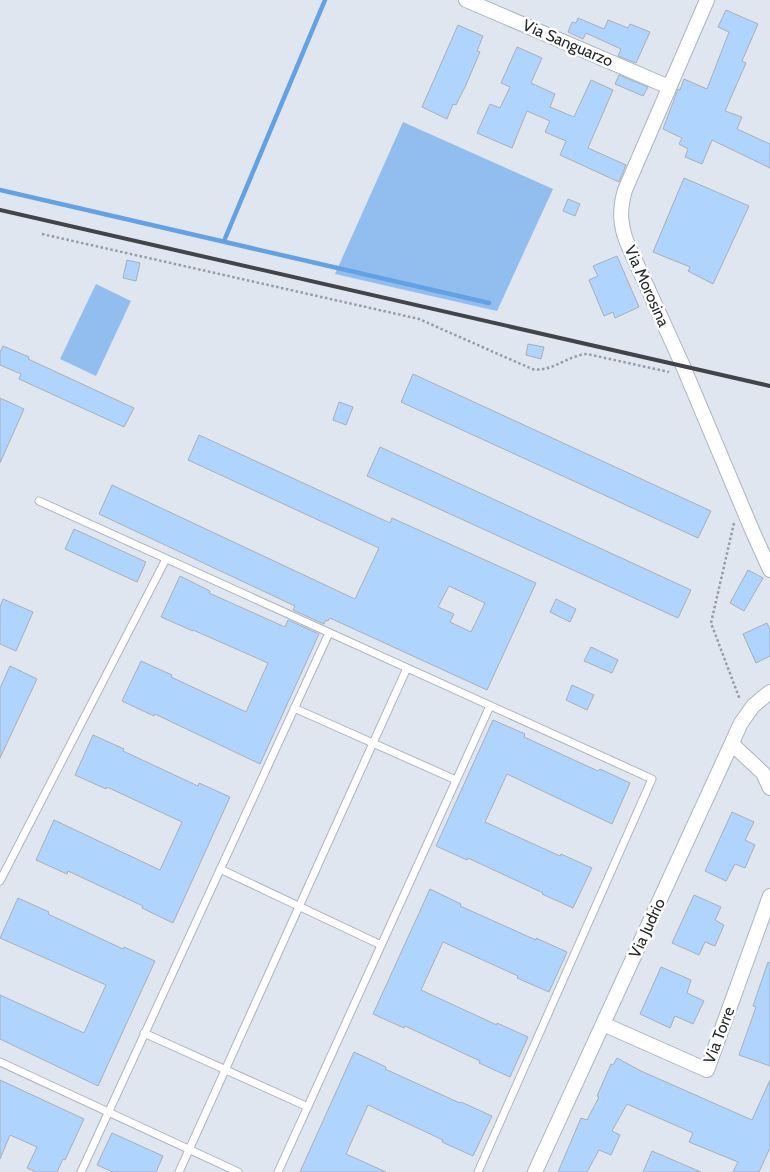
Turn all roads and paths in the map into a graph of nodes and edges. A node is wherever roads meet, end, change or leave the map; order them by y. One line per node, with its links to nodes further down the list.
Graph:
1 (466, 0): 3 (street, Via Sanguarzo)
2 (707, 0): 3 (street, Via Morosina)
3 (669, 87): 5 (street, Via Morosina)
4 (42, 234): 5 (path)
5 (688, 376): 6 (street, Via Morosina)
6 (739, 500): 9 (street, Via Morosina); 15 (path)
7 (39, 501): 8 (lane)
8 (166, 559): 10 (lane); 21 (lane)
9 (770, 570)
10 (329, 633): 11 (lane); 14 (lane)
11 (407, 668): 13 (lane); 16 (lane)
12 (770, 692): 15 (street, Via Judrio)
13 (490, 706): 18 (lane); 36 (lane)
14 (294, 708): 16 (lane); 20 (lane)
15 (746, 715): 17 (street, Via Judrio)
16 (373, 743): 18 (lane); 23 (lane)
17 (732, 744): 19 (street); 25 (street, Via Judrio)
18 (456, 780): 24 (lane)
19 (770, 788)
20 (220, 869): 23 (lane); 26 (lane)
21 (0, 881)
22 (770, 896): 25 (street, Via Torre)
23 (299, 907): 24 (lane); 28 (lane)
24 (381, 945): 29 (lane)
25 (602, 1024): 37 (street, Via Judrio)
26 (144, 1033): 28 (lane); 30 (lane)
27 (0, 1062): 30 (lane)
28 (225, 1070): 29 (lane); 31 (lane)
29 (308, 1107): 35 (lane)
30 (108, 1112): 31 (lane); 32 (lane)
31 (189, 1149): 33 (lane); 34 (lane)
32 (81, 1172)
33 (179, 1172)
34 (238, 1172)
35 (278, 1172)
36 (478, 1172)
37 (535, 1172)

